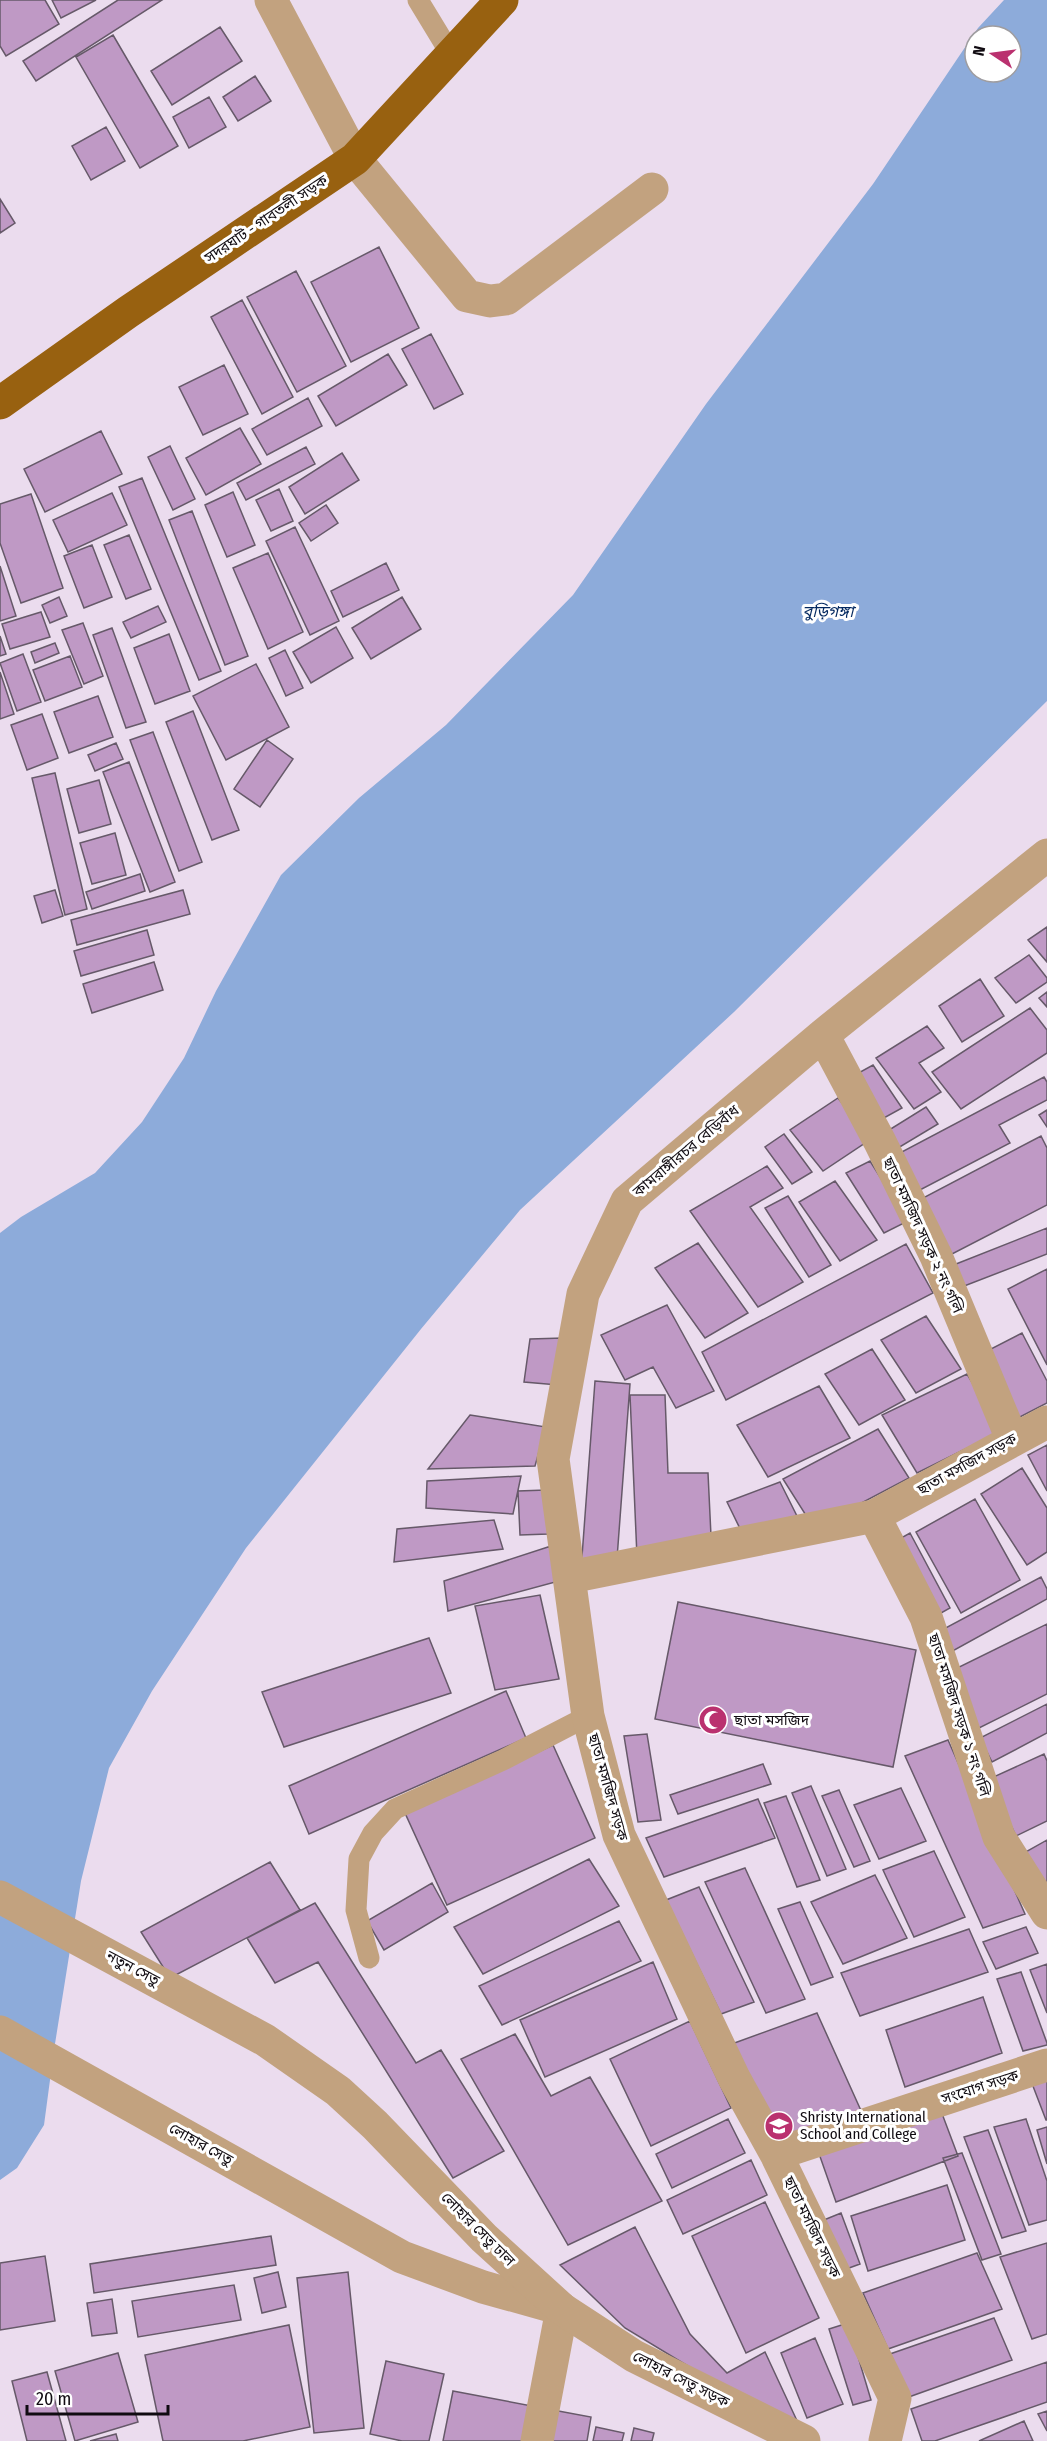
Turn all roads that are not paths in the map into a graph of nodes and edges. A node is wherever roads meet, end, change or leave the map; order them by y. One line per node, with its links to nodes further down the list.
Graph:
1 (271, 0): 5 (street)
2 (418, 0): 4 (lane)
3 (502, 0): 4 (highway, সদরঘাট - গাবতলী সড়ক)
4 (452, 56): 5 (highway, সদরঘাট - গাবতলী সড়ক)
5 (355, 159): 6 (street); 7 (highway, সদরঘাট - গাবতলী সড়ক)
6 (652, 189)
7 (0, 403)
8 (1047, 855): 9 (street, কামরাঙ্গীরচর বেড়িবাঁধ)
9 (823, 1035): 11 (street, ছাতা মসজিদ সড়ক ২ নং গলি); 13 (street, কামরাঙ্গীরচর বেড়িবাঁধ)
10 (1047, 1422): 11 (street, ছাতা মসজিদ সড়ক)
11 (1012, 1439): 12 (street, ছাতা মসজিদ সড়ক)
12 (874, 1516): 13 (street, ছাতা মসজিদ সড়ক); 16 (street, ছাতা মসজিদ সড়ক ১ নং গলি)
13 (570, 1577): 14 (street, ছাতা মসজিদ সড়ক)
14 (588, 1716): 17 (lane); 21 (street, ছাতা মসজিদ সড়ক)
15 (0, 1897): 19 (street, নতুন সেতু)
16 (1047, 1912)
17 (369, 1958)
18 (0, 2032): 22 (street, লোহার সেতু)
19 (265, 2040): 22 (street, লোহার সেতু ঢাল)
20 (1047, 2065): 21 (street, সংযোগ সড়ক)
21 (776, 2154): 25 (street, ছাতা মসজিদ সড়ক)
22 (562, 2309): 23 (street); 24 (street, লোহার সেতু সড়ক)
23 (537, 2441)
24 (804, 2441)
25 (885, 2441)

